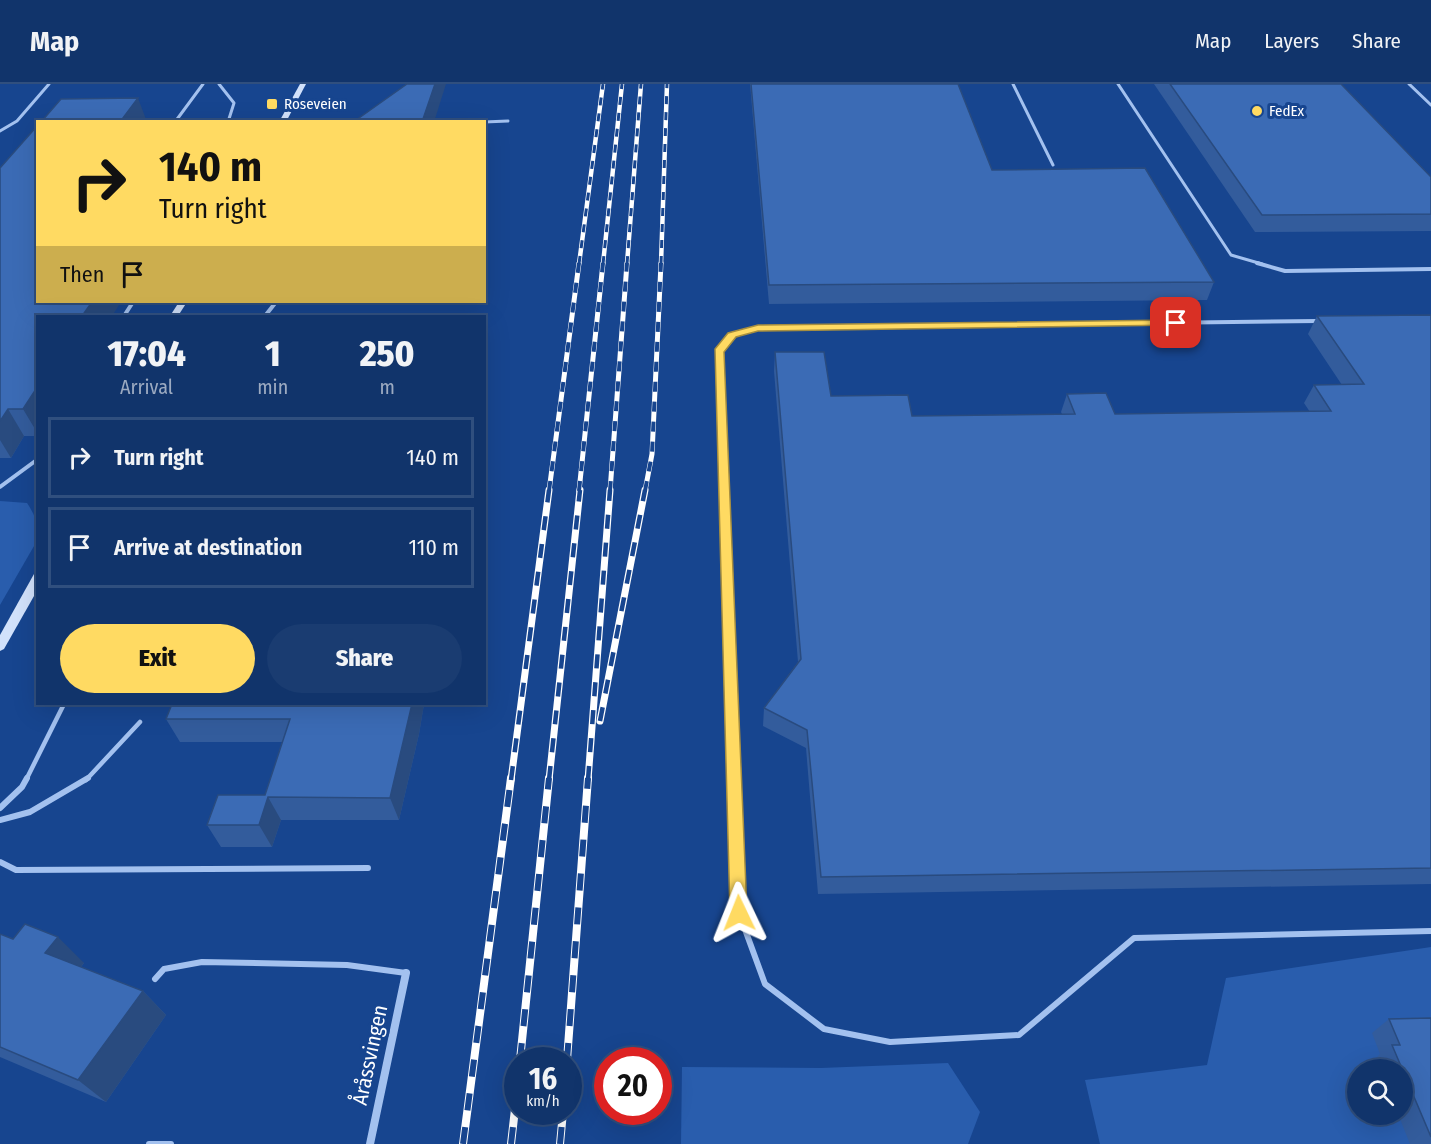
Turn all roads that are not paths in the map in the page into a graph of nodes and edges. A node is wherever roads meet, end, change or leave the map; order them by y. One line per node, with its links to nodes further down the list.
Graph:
1 (49, 84): 14 (lane)
2 (203, 84): 9 (lane)
3 (219, 84): 10 (lane)
4 (303, 84): 11 (main road)
5 (1013, 84): 15 (lane)
6 (1118, 84): 16 (lane)
7 (1408, 84): 8 (lane)
8 (1431, 105)
9 (176, 120)
10 (229, 120)
11 (283, 120)
12 (508, 121): 13 (lane)
13 (486, 122)
14 (0, 131)
15 (1053, 165)
16 (1431, 269)
17 (1325, 321): 28 (lane)
18 (36, 460): 19 (lane)
19 (0, 487)
20 (36, 581): 21 (main road)
21 (0, 646)
22 (63, 705): 24 (lane)
23 (140, 722): 25 (lane)
24 (0, 808)
25 (0, 820)
26 (0, 862): 27 (lane)
27 (368, 868)
28 (1431, 931)
29 (406, 973): 30 (lane); 33 (street, Åråssvingen)
30 (155, 979)
31 (149, 1144): 32 (lane)
32 (171, 1144)
33 (370, 1144)

